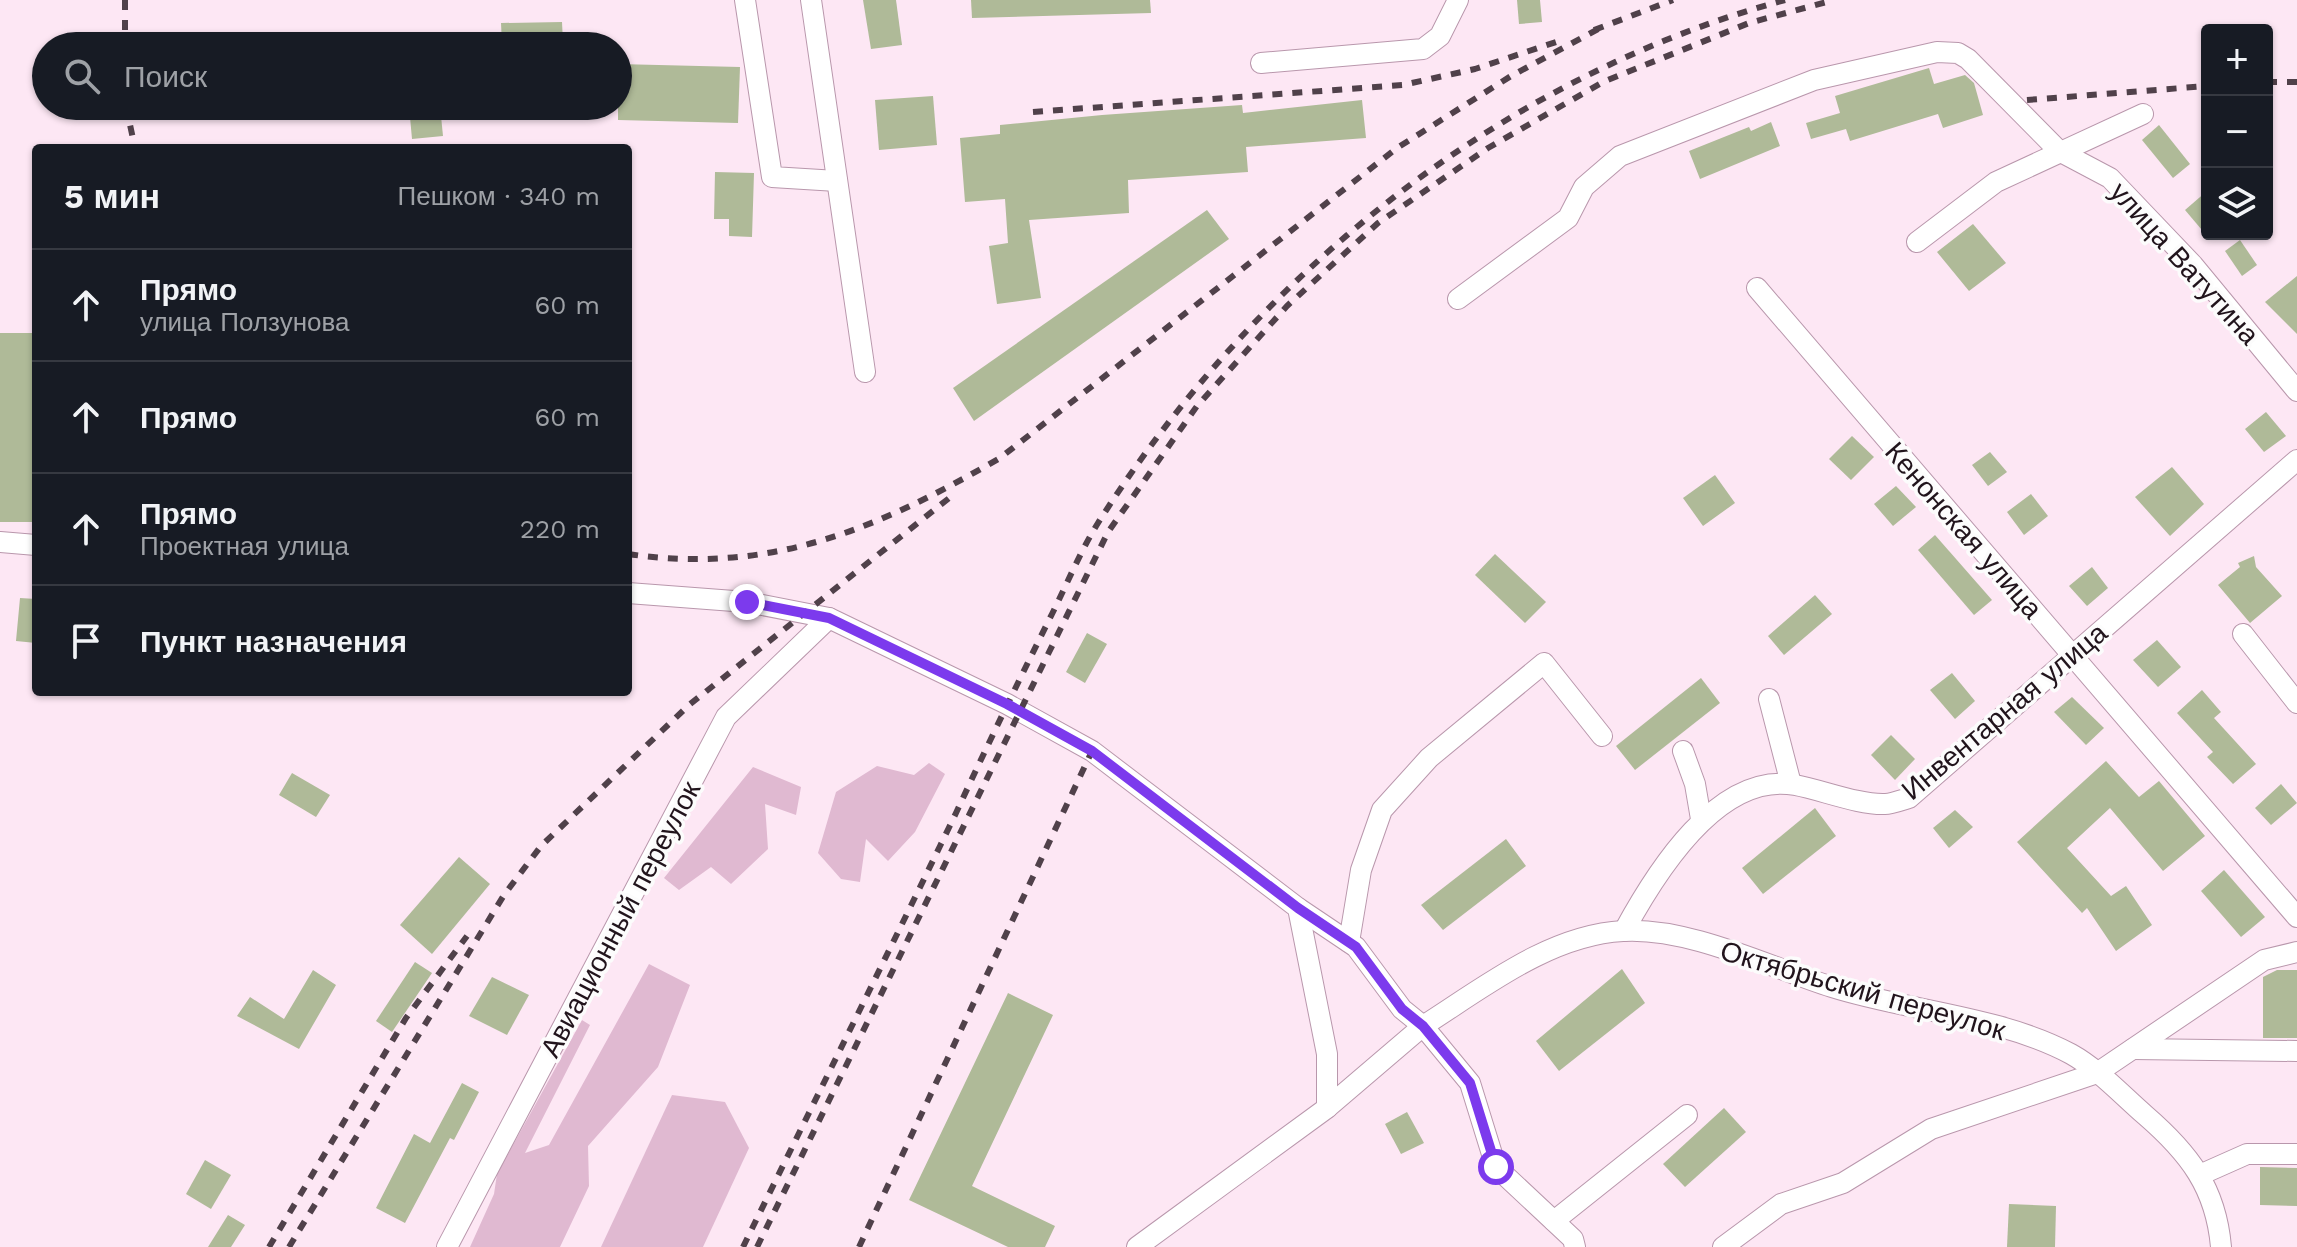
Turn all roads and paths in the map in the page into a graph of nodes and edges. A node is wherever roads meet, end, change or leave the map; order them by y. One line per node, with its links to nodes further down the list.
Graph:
1 (745, 0): 7 (street)
2 (811, 0): 7 (street)
3 (1458, 0): 4 (street)
4 (1261, 63)
5 (2143, 114): 6 (street)
6 (2059, 151): 8 (street); 10 (street, улица Ватутина); 12 (street, улица Ватутина)
7 (837, 181): 11 (street)
8 (1917, 242)
9 (1757, 288): 19 (street, Кенонская улица)
10 (1458, 299)
11 (865, 372)
12 (2297, 391)
13 (2297, 460): 19 (street, Инвентарная улица)
14 (0, 542): 15 (street)
15 (32, 545)
16 (632, 593): 17 (street)
17 (829, 618): 26 (street); 40 (street, Авиационный переулок)
18 (2243, 634): 21 (street)
19 (2073, 656): 24 (street, Инвентарная улица); 27 (street, Кенонская улица)
20 (1769, 699): 24 (street)
21 (2297, 703)
22 (1602, 736): 29 (street)
23 (1683, 751): 25 (street)
24 (1791, 784): 25 (street, Инвентарная улица)
25 (1701, 819): 28 (street, Инвентарная улица)
26 (1298, 908): 29 (street); 35 (street)
27 (2297, 917)
28 (1624, 931): 31 (street, Октябрьский переулок); 34 (street, Октябрьский переулок)
29 (1349, 942): 31 (street)
30 (2297, 952): 32 (street)
31 (1423, 1026): 35 (street, Октябрьский переулок); 39 (street)
32 (2133, 1049): 33 (street); 34 (street)
33 (2297, 1051)
34 (2097, 1073): 38 (street, Октябрьский переулок); 43 (street)
35 (1327, 1108): 41 (street, Октябрьский переулок)
36 (1687, 1115): 39 (street)
37 (2297, 1154): 38 (street)
38 (2202, 1174): 44 (street, Октябрьский переулок)
39 (1554, 1221): 42 (street)
40 (447, 1247)
41 (1137, 1247)
42 (1575, 1247)
43 (1723, 1247)
44 (2221, 1247)

